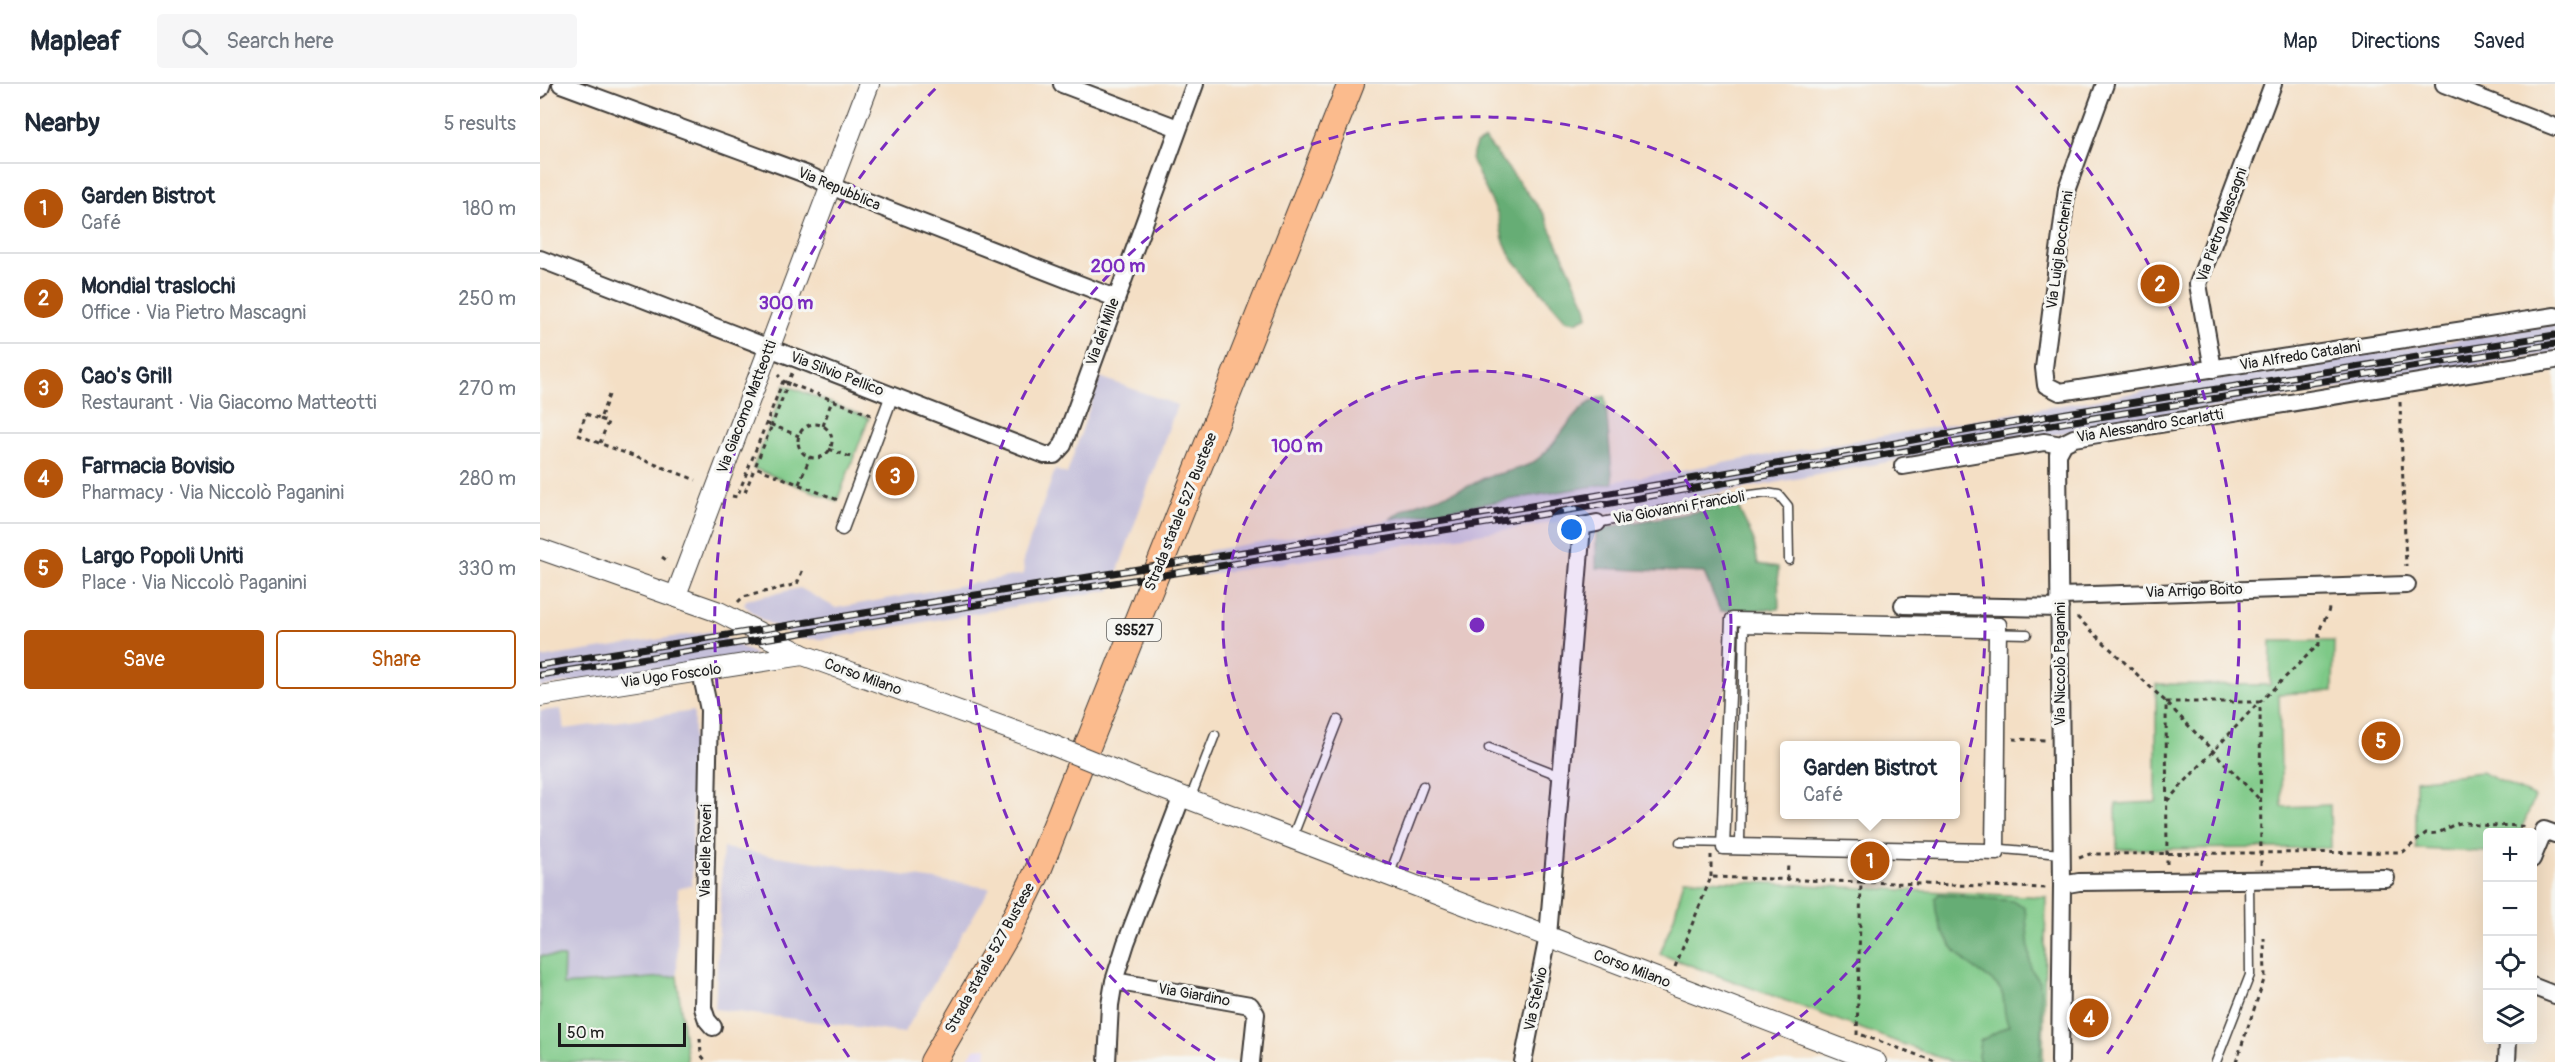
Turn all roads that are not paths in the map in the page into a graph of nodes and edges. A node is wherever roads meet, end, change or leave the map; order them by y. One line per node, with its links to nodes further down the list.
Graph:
1 (542, 84): 10 (street)
2 (561, 84): 13 (street, Via Repubblica)
3 (869, 84): 13 (street, Via Giacomo Matteotti)
4 (1062, 84): 11 (street)
5 (1195, 84): 11 (street, Via dei Mille)
6 (1351, 84): 62 (main road, Strada statale 527 Bustese / SS527)
7 (2105, 84): 20 (street, Via Luigi Boccherini)
8 (2273, 84): 19 (street, Via Pietro Mascagni)
9 (2444, 84): 12 (street)
10 (540, 89)
11 (1178, 128): 15 (street, Via dei Mille)
12 (2555, 128)
13 (831, 186): 15 (street, Via Repubblica); 17 (street, Via Giacomo Matteotti)
14 (540, 259): 17 (street, Via Silvio Pellico)
15 (1115, 298): 22 (street, Via dei Mille)
16 (2555, 316): 19 (street, Via Alfredo Catalani)
17 (769, 347): 21 (street, Via Silvio Pellico); 30 (street, Via Giacomo Matteotti)
18 (2555, 360): 23 (street, Via Alessandro Scarlatti)
19 (2212, 369): 20 (street, Via Alfredo Catalani)
20 (2046, 385)
21 (892, 395): 22 (street, Via Silvio Pellico); 26 (street)
22 (1063, 445)
23 (2062, 445): 24 (street, Via Alessandro Scarlatti); 31 (street, Via Niccolò Paganini)
24 (1903, 466)
25 (1597, 523): 28 (lane, Via Giovanni Francioli); 41 (street, Via Giovanni Francioli)
26 (842, 529)
27 (540, 549): 30 (street, Corso Milano)
28 (1789, 560)
29 (2407, 585): 31 (street, Via Arrigo Boito)
30 (675, 595): 35 (street, Corso Milano)
31 (2060, 602): 32 (street, Via Arrigo Boito); 51 (street, Via Niccolò Paganini)
32 (1903, 605)
33 (1997, 634): 34 (lane); 47 (street); 48 (lane); 49 (lane); 49 (street)
34 (2027, 634)
35 (802, 655): 36 (street, Via Ugo Foscolo); 43 (street, Corso Milano, bridge)
36 (701, 672): 37 (street, Via Ugo Foscolo); 60 (street, Via delle Roveri)
37 (540, 696)
38 (1338, 720): 45 (lane)
39 (1215, 735): 43 (lane)
40 (1489, 748): 41 (lane)
41 (1561, 776): 56 (street, Via Giovanni Francioli)
42 (1423, 786): 52 (lane)
43 (1186, 798): 45 (street, Corso Milano); 57 (street)
44 (2549, 832): 50 (street)
45 (1292, 838): 52 (street, Corso Milano)
46 (1680, 842): 47 (lane)
47 (1718, 842): 48 (lane); 49 (street)
48 (1740, 842): 49 (lane)
49 (1994, 848): 51 (lane)
50 (2537, 851)
51 (2062, 854): 55 (street, Via Niccolò Paganini)
52 (1389, 876): 56 (street, Corso Milano)
53 (2386, 878): 54 (street)
54 (2255, 880): 55 (street); 68 (lane)
55 (2056, 886): 67 (street, Via Niccolò Paganini)
56 (1548, 936): 65 (street, Via Stelvio); 66 (street, Corso Milano)
57 (1114, 981): 63 (street); 64 (street, Via Giardino)
58 (2537, 988): 59 (street)
59 (2555, 995)
60 (713, 1027)
61 (2508, 1044): 69 (street)
62 (933, 1062)
63 (1107, 1062)
64 (1251, 1062)
65 (1523, 1062)
66 (1876, 1062)
67 (2060, 1062)
68 (2216, 1062)
69 (2507, 1062)

